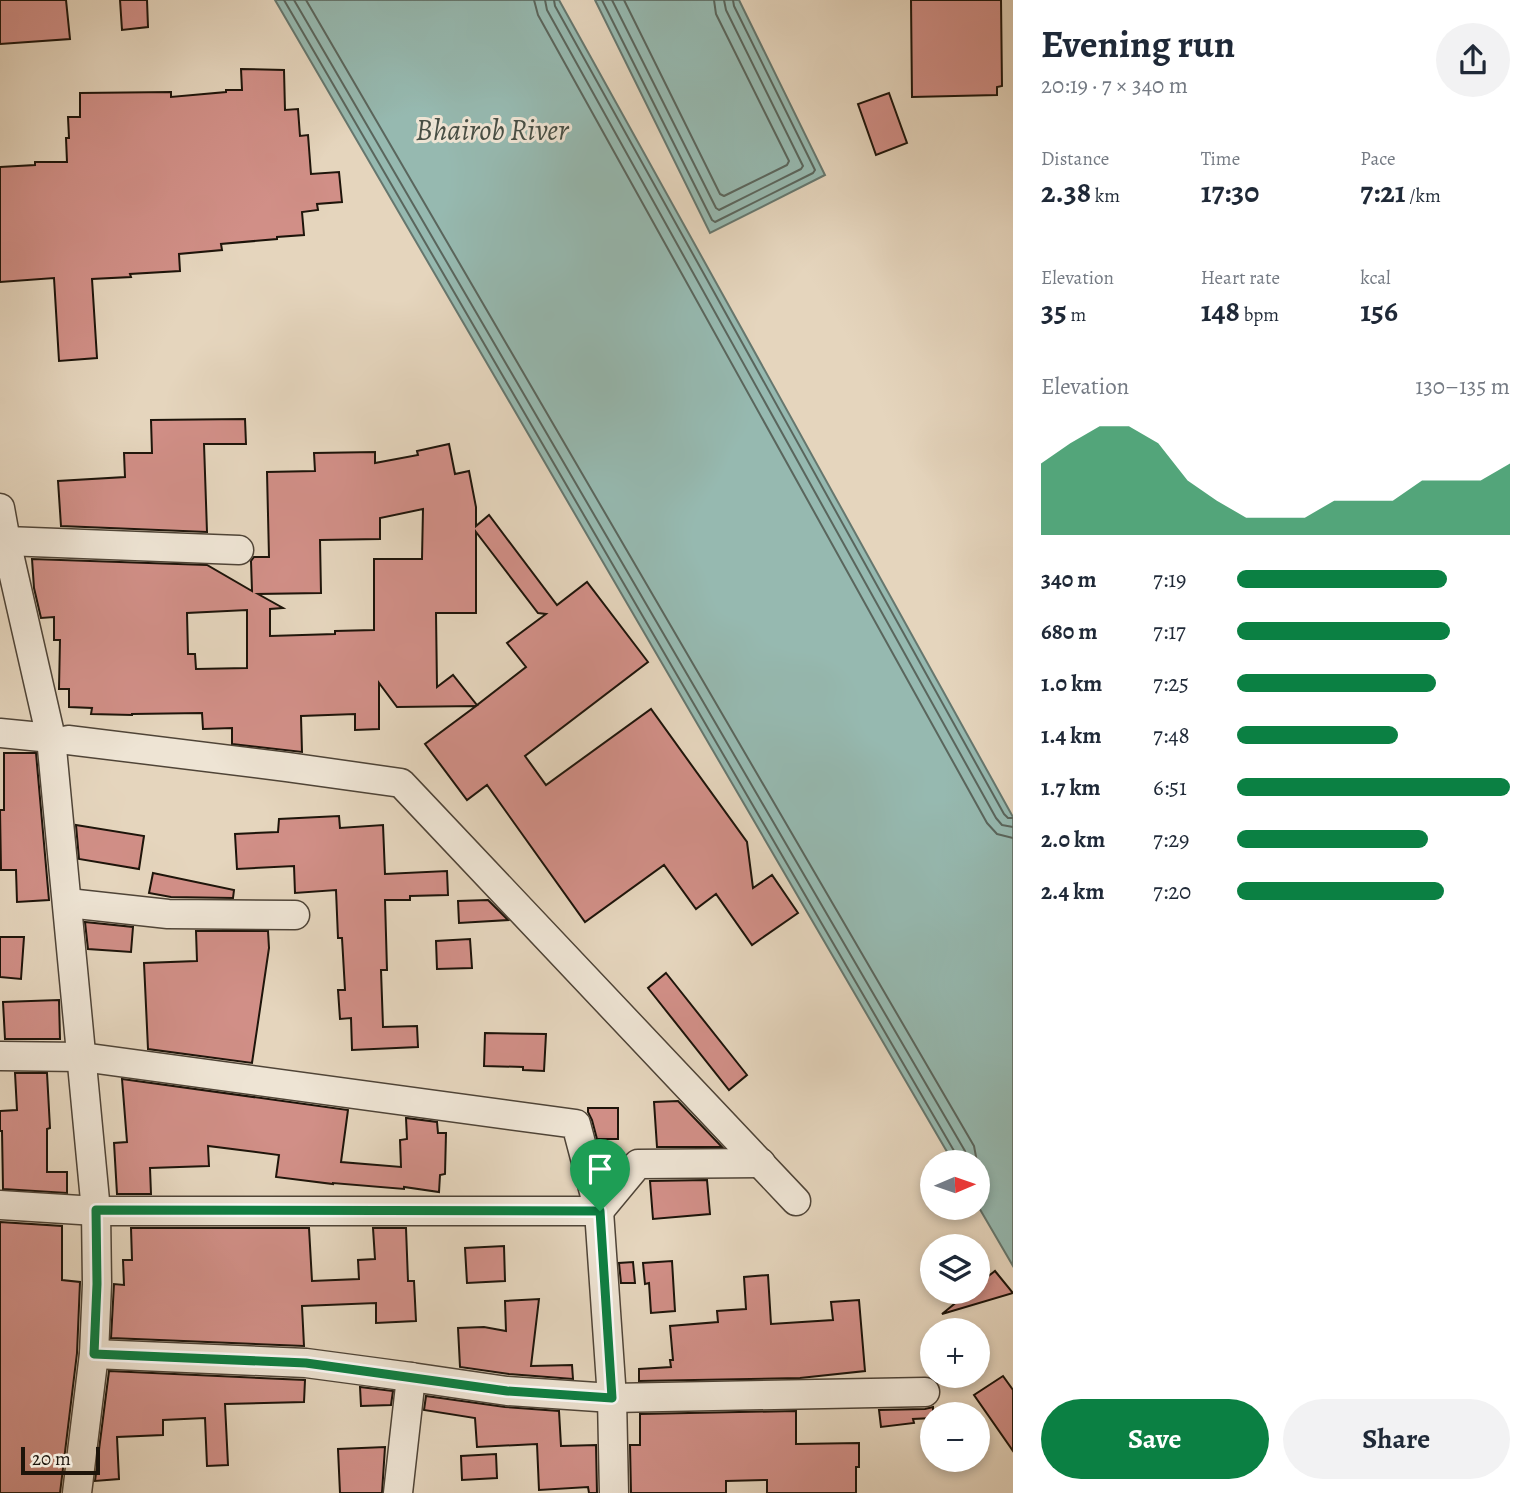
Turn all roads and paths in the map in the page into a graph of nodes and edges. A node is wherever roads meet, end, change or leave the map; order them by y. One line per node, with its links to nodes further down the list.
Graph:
1 (0, 508): 2 (street)
2 (6, 541): 3 (street); 5 (street)
3 (239, 550)
4 (0, 733): 5 (street)
5 (60, 739): 6 (street); 10 (street)
6 (68, 903): 7 (street); 9 (street)
7 (295, 915)
8 (0, 1056): 9 (street)
9 (82, 1057): 13 (street); 14 (street)
10 (761, 1163): 11 (street); 14 (street)
11 (796, 1201)
12 (0, 1205): 13 (street)
13 (96, 1210): 14 (street); 15 (street)
14 (600, 1211): 18 (street)
15 (94, 1354): 16 (street); 19 (street)
16 (411, 1377): 18 (street); 20 (street)
17 (925, 1392): 18 (street)
18 (612, 1398): 21 (street)
19 (78, 1493)
20 (398, 1493)
21 (614, 1493)

